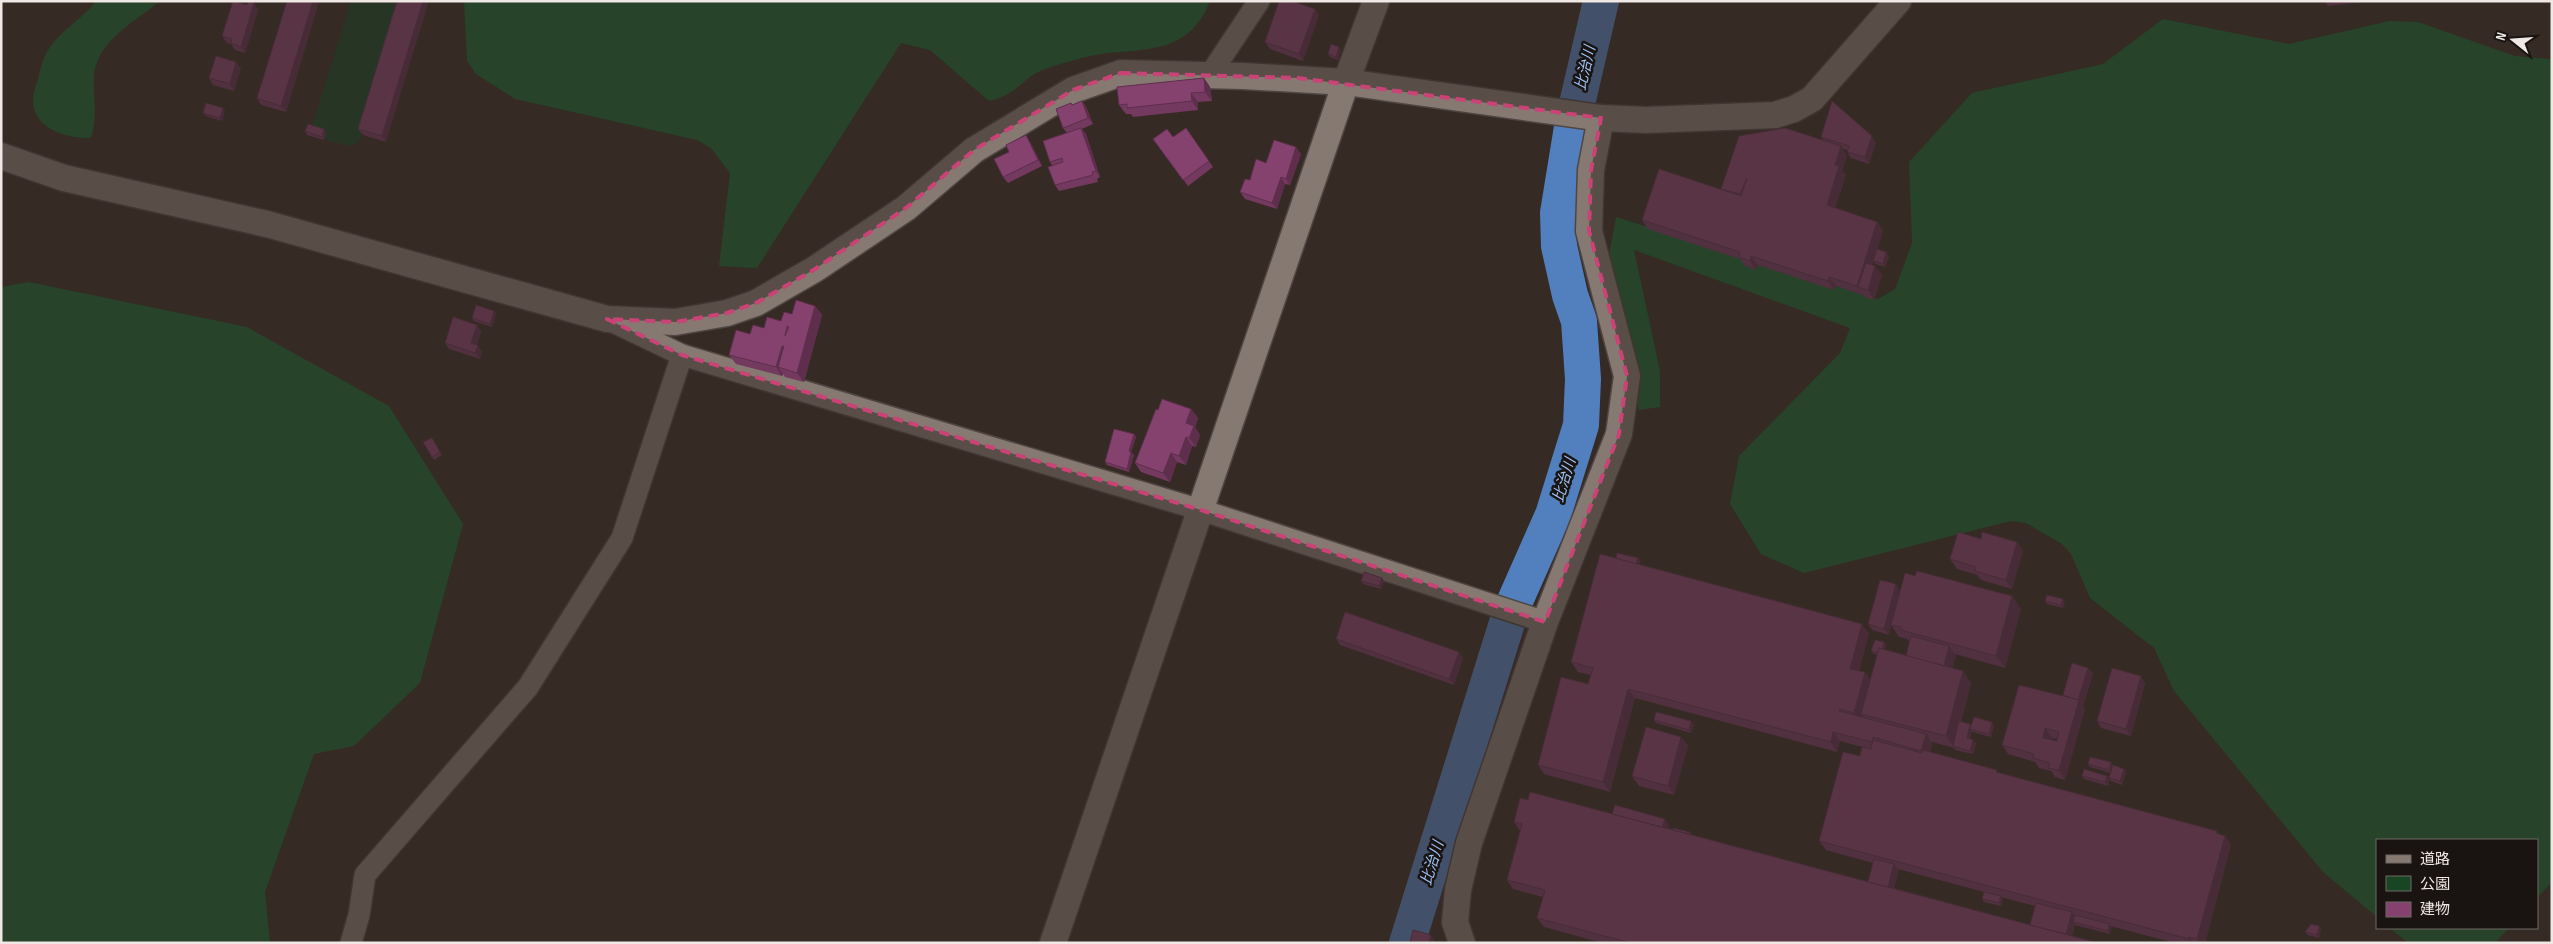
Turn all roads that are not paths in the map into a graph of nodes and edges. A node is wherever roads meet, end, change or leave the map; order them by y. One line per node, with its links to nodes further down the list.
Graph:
1 (1259, 1): 4 (street)
2 (1376, 1): 5 (street)
3 (1898, 1): 6 (street)
4 (1209, 76): 5 (street); 8 (street)
5 (1346, 82): 6 (street); 10 (street)
6 (1601, 118): 11 (street)
7 (1, 156): 8 (street)
8 (607, 319): 9 (street)
9 (682, 355): 10 (street); 12 (street)
10 (1202, 510): 11 (street); 13 (street)
11 (1545, 622): 14 (street)
12 (351, 943)
13 (1052, 943)
14 (1462, 943)

